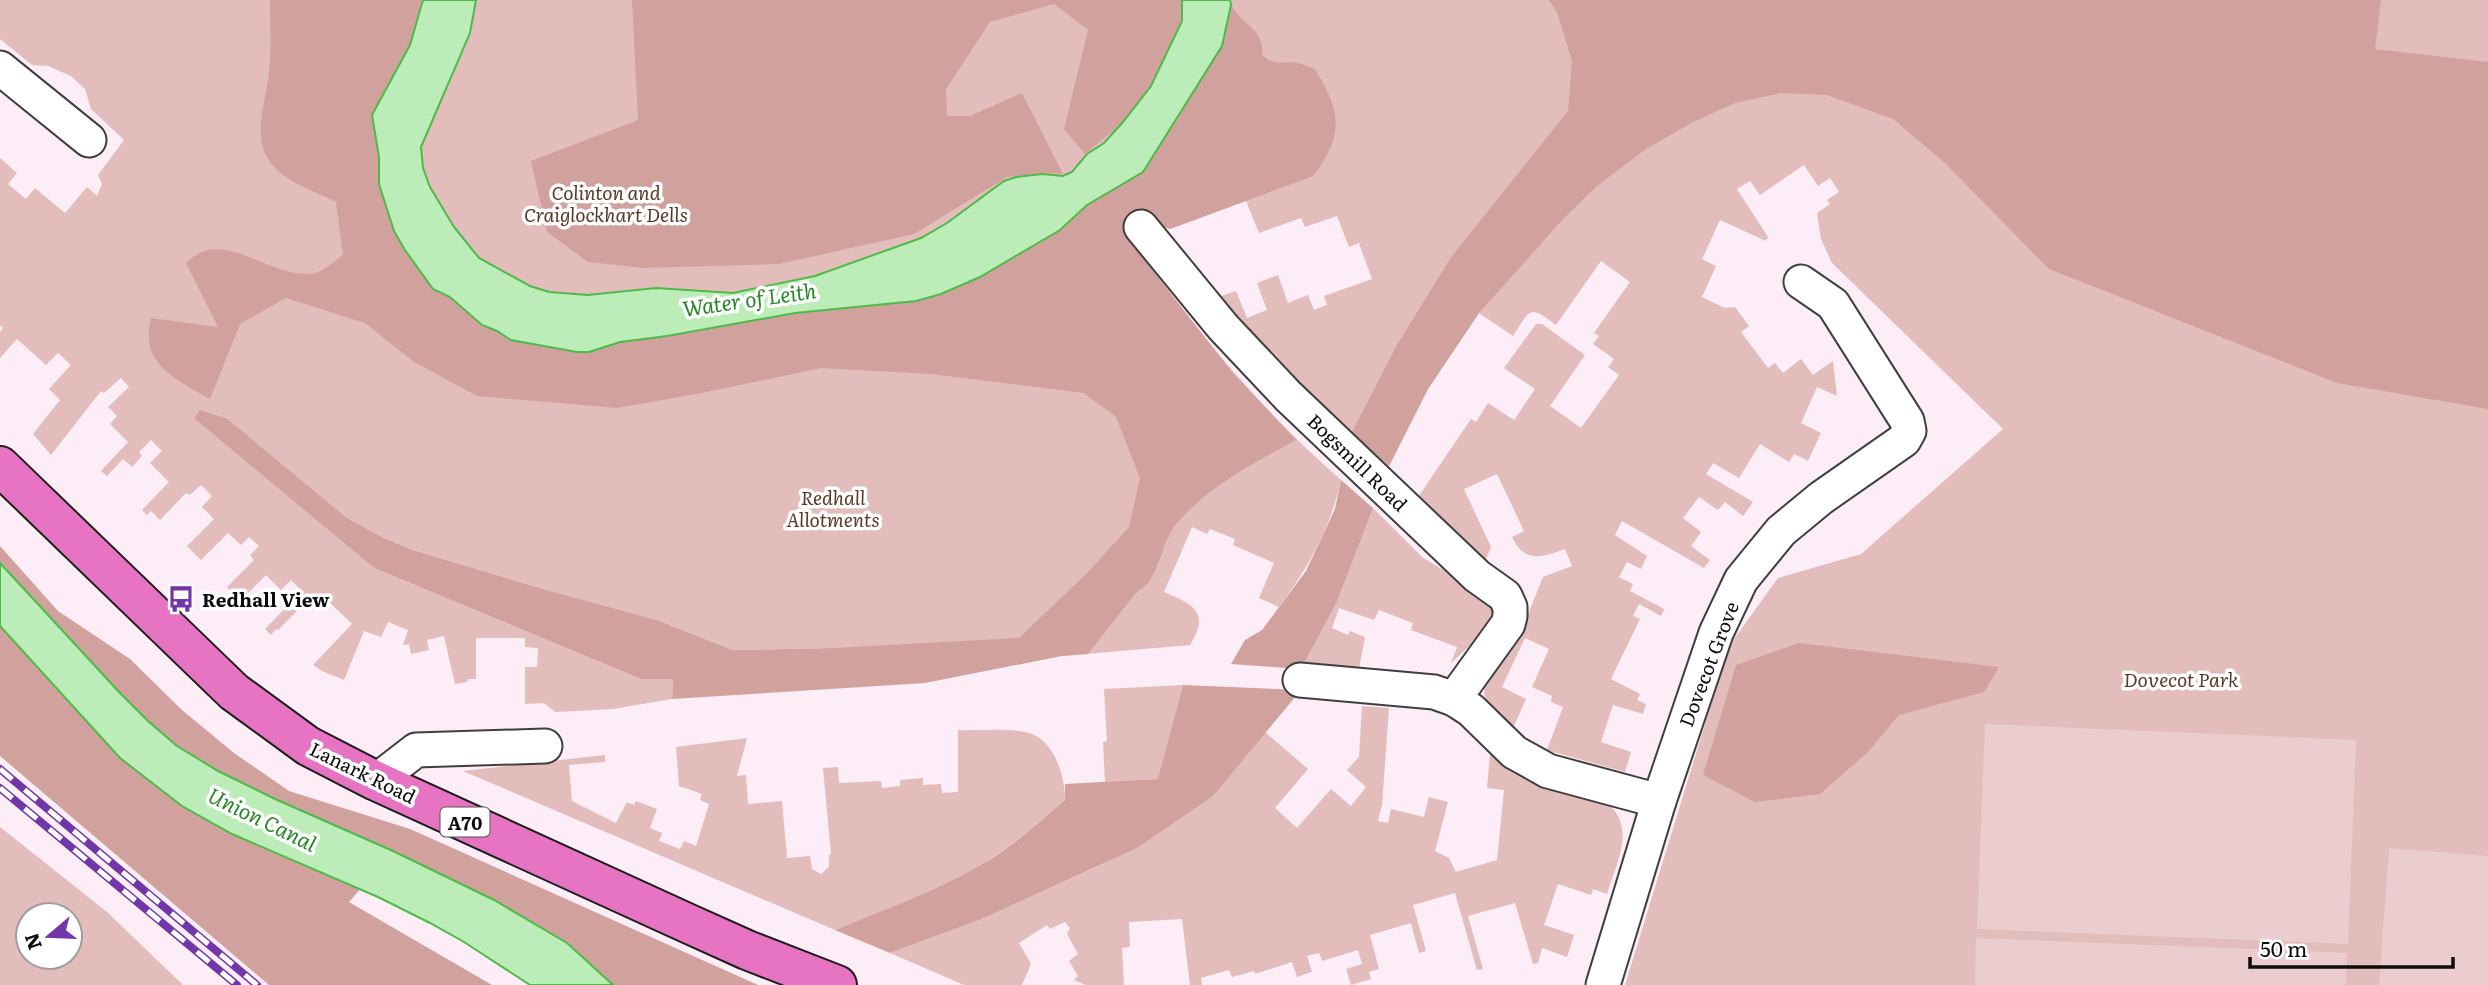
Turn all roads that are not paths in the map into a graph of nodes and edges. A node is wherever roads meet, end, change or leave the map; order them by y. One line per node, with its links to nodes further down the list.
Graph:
1 (0, 68): 2 (street)
2 (89, 140)
3 (1141, 226): 7 (street, Bogsmill Road)
4 (1801, 282): 10 (street, Dovecot Grove)
5 (0, 466): 9 (main road, Lanark Road / A70)
6 (1300, 680): 7 (street)
7 (1454, 699): 10 (street)
8 (545, 746): 9 (street)
9 (376, 781): 11 (main road, Lanark Road / A70)
10 (1659, 801): 12 (street, Dovecot Grove)
11 (837, 985)
12 (1603, 985)

